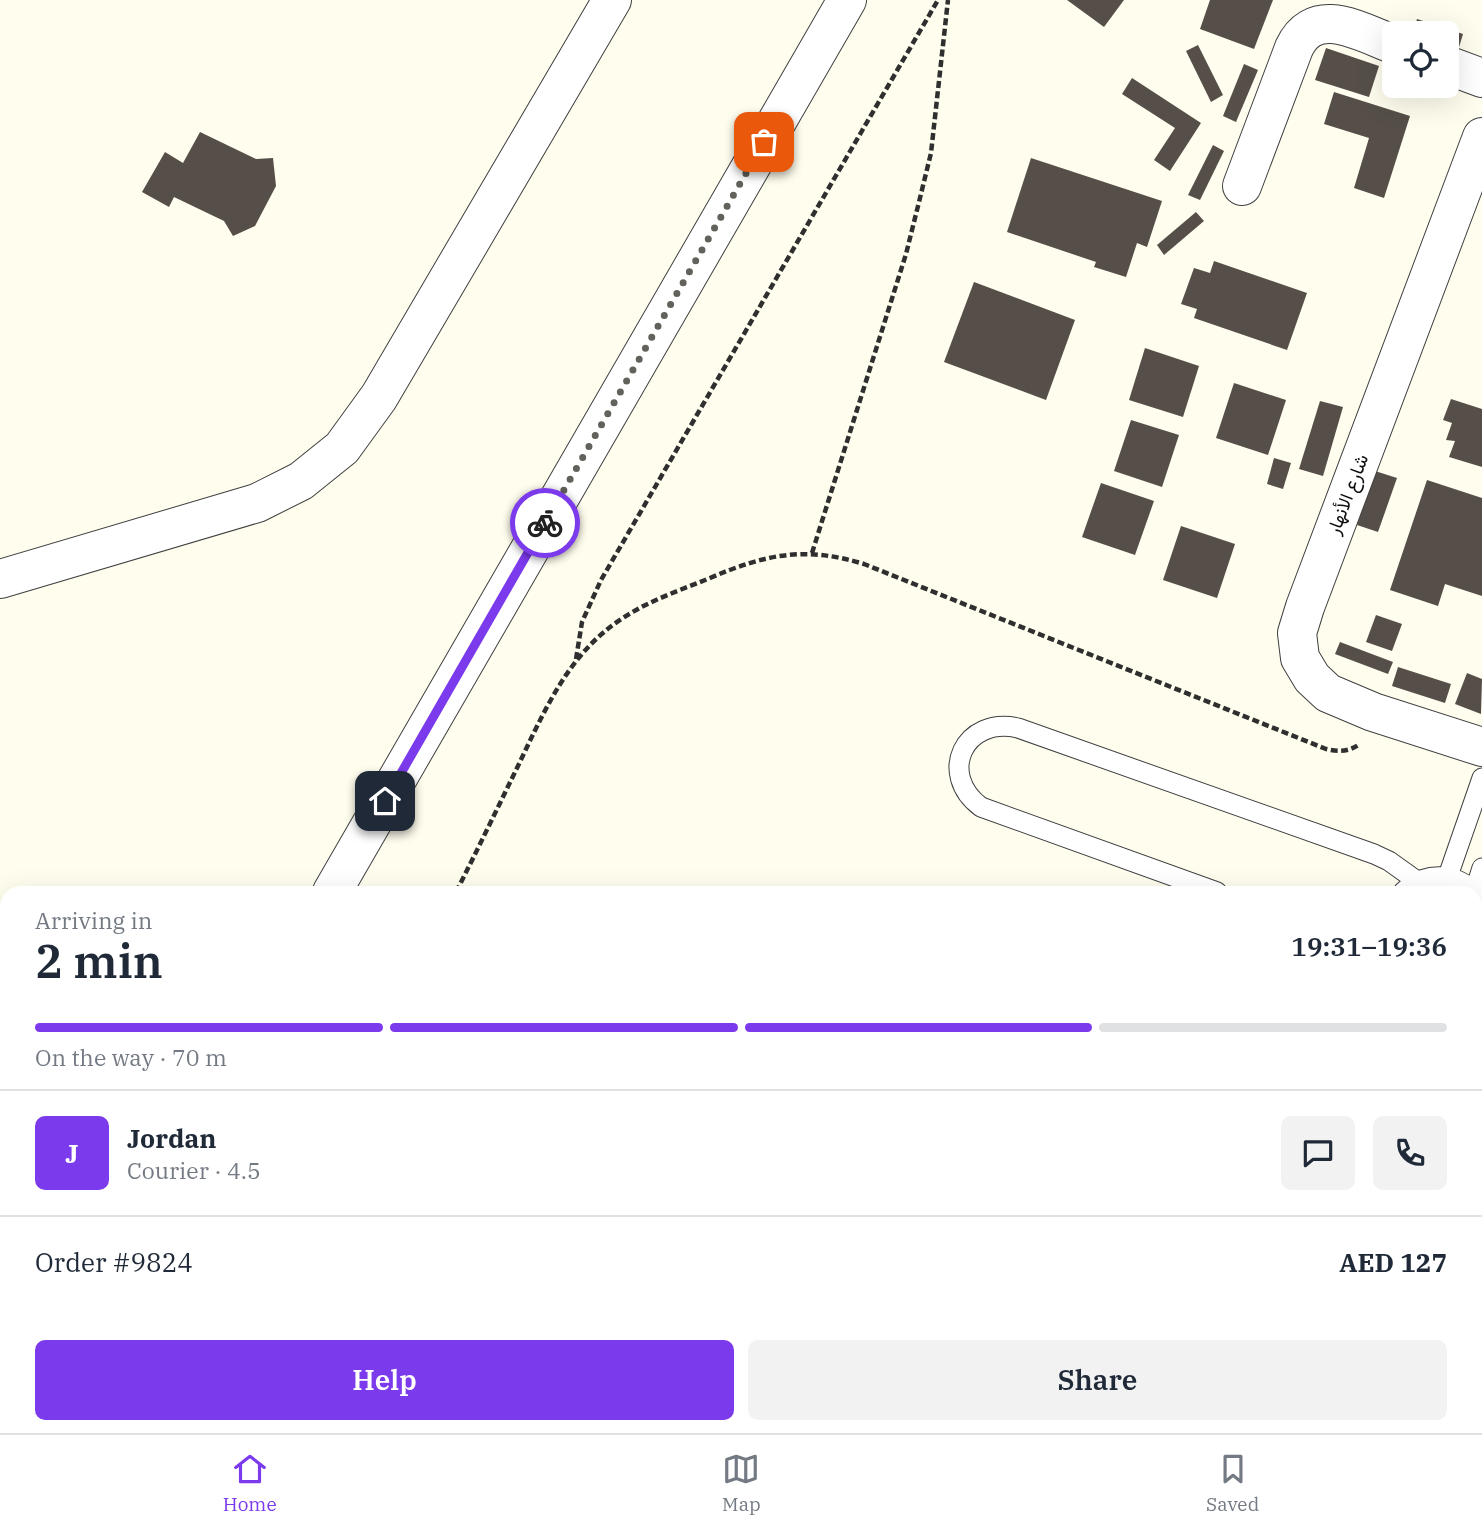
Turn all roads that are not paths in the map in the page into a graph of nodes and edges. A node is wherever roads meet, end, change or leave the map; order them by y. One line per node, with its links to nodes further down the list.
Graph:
1 (612, 0): 8 (street)
2 (847, 0): 12 (street)
3 (1382, 40): 7 (street)
4 (1459, 69): 5 (street)
5 (1482, 78)
6 (1481, 141): 9 (street, شارع الأنهار)
7 (1242, 186)
8 (0, 579)
9 (1482, 747)
10 (1482, 778): 11 (lane)
11 (1448, 876): 15 (lane); 16 (lane)
12 (335, 886)
13 (1200, 886): 14 (lane)
14 (1409, 886)
15 (1412, 886)
16 (1469, 886)

